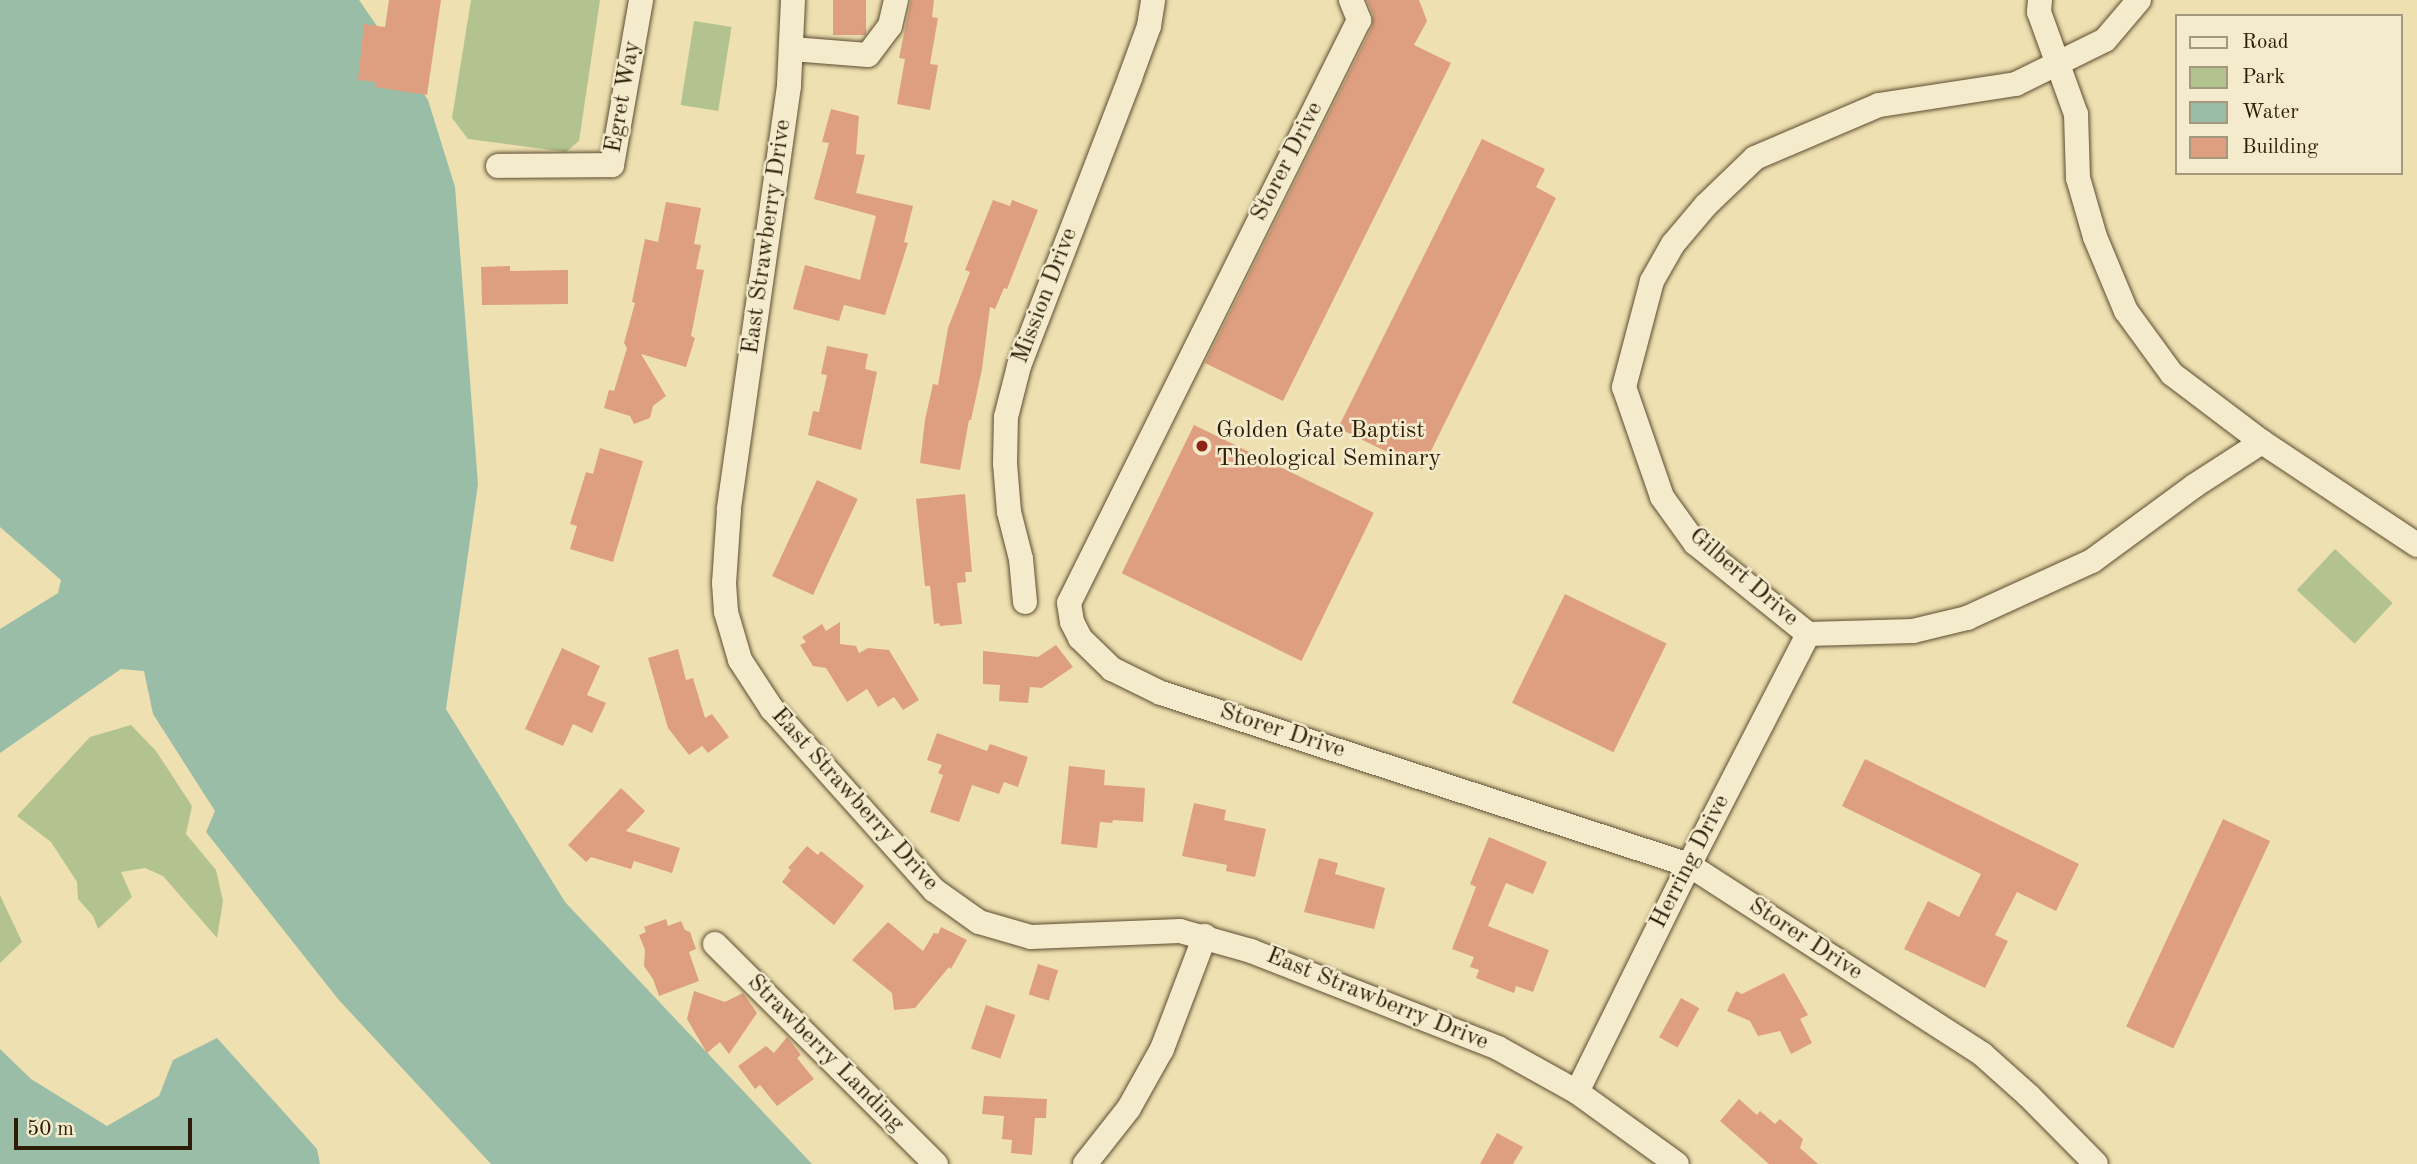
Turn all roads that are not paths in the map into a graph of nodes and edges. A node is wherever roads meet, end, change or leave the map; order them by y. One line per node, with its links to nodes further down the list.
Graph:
1 (641, 0): 10 (street, Egret Way)
2 (793, 0): 8 (street, East Strawberry Drive)
3 (896, 0): 8 (street)
4 (1153, 0): 13 (street, Mission Drive)
5 (1351, 0): 15 (street, Storer Drive)
6 (2040, 0): 9 (street)
7 (2139, 0): 9 (street, Gilbert Drive)
8 (792, 49): 16 (street, East Strawberry Drive)
9 (2059, 61): 11 (street); 14 (street, Gilbert Drive)
10 (498, 166)
11 (2263, 442): 12 (street); 14 (street, Gilbert Drive)
12 (2417, 545)
13 (1025, 603)
14 (1808, 634): 15 (street, Herring Drive)
15 (1689, 865): 18 (street, Herring Drive); 22 (street, Storer Drive)
16 (1205, 936): 18 (street, East Strawberry Drive); 20 (street)
17 (715, 944): 19 (street, Strawberry Landing)
18 (1577, 1092): 21 (street, East Strawberry Drive)
19 (936, 1164)
20 (1085, 1164)
21 (1677, 1164)
22 (2096, 1164)

